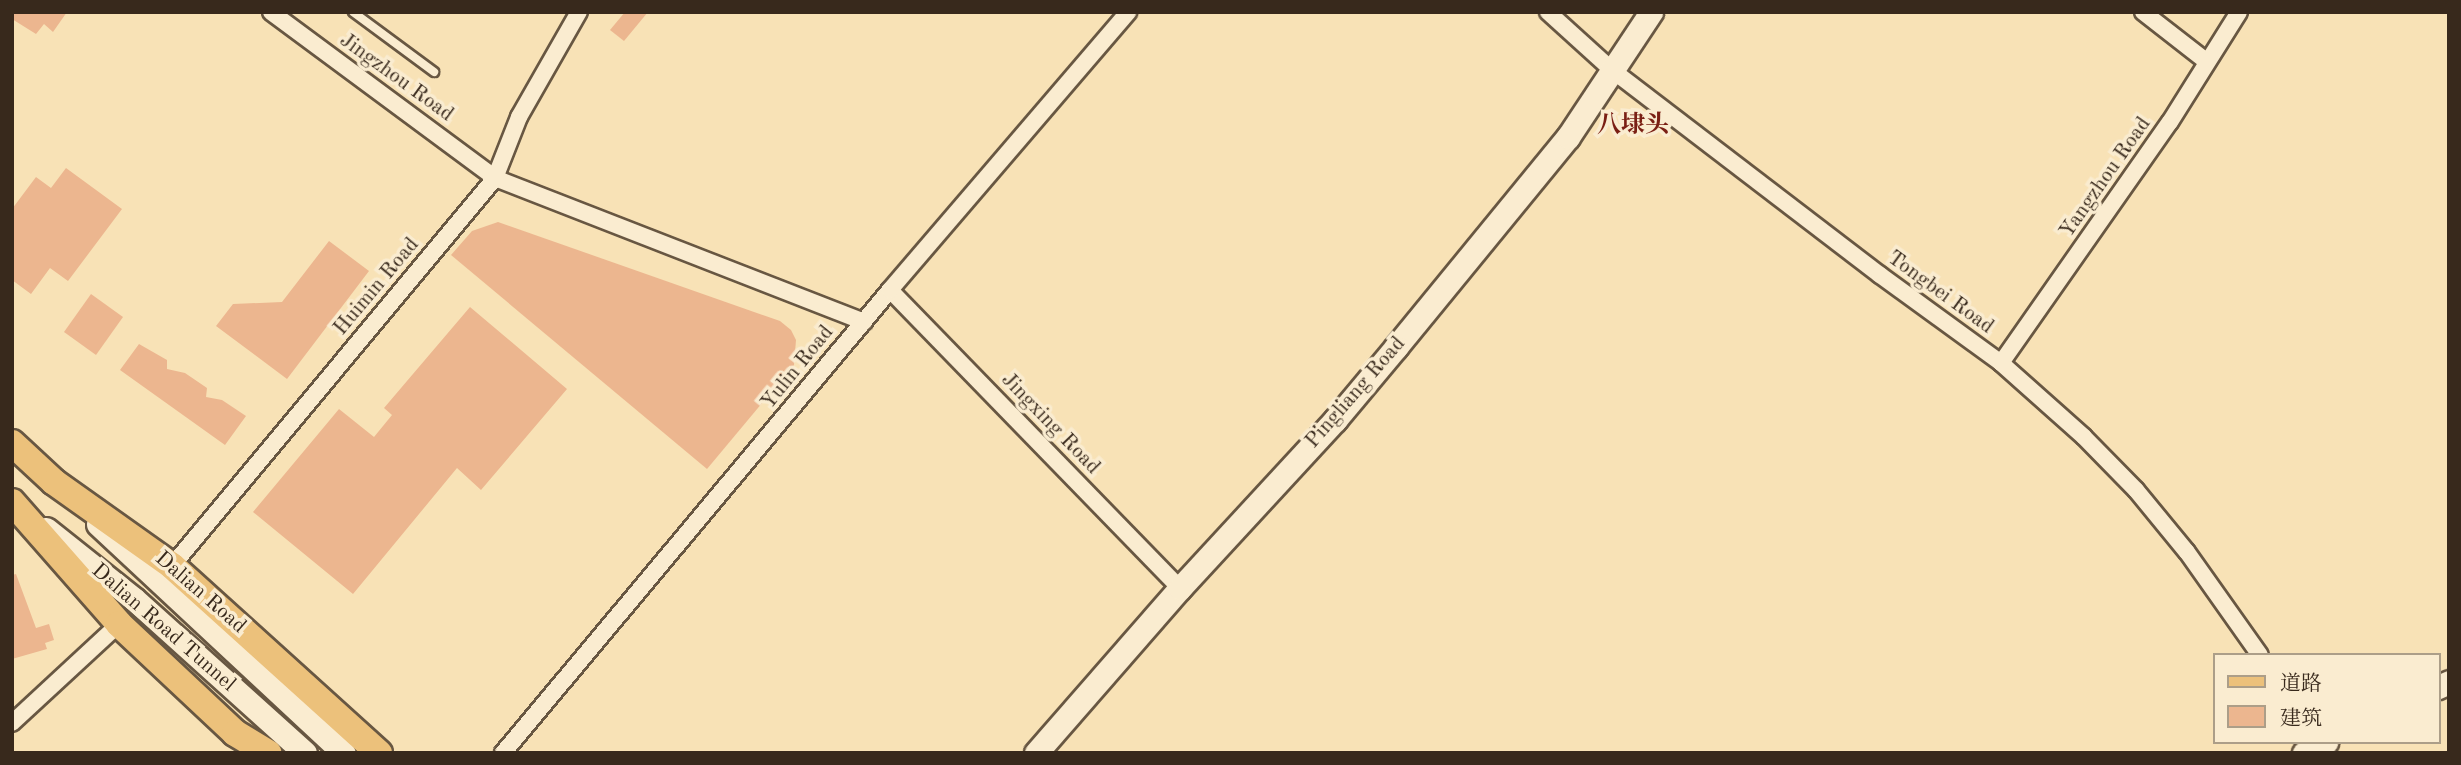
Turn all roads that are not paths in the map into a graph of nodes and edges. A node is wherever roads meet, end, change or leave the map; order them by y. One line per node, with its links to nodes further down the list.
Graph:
1 (271, 12): 12 (street, Jingzhou Road)
2 (353, 12): 11 (lane)
3 (579, 12): 12 (street, Huimin Road)
4 (1128, 12): 13 (street, Yulin Road)
5 (1548, 12): 10 (street, Tongbei Road)
6 (1651, 12): 10 (main road, Pingliang Road)
7 (2143, 12): 9 (street)
8 (2239, 12): 9 (street, Yangzhou Road)
9 (2206, 61): 15 (street, Yangzhou Road)
10 (1612, 70): 15 (street, Tongbei Road); 20 (main road, Pingliang Road)
11 (435, 72)
12 (495, 178): 14 (street); 19 (street, Huimin Road)
13 (890, 290): 14 (street, Yulin Road); 20 (street, Jingxing Road)
14 (864, 322): 28 (street, Yulin Road)
15 (2001, 363): 22 (street, Tongbei Road)
16 (12, 443): 17 (main road, Dalian Road)
17 (54, 481): 19 (main road, Dalian Road); 26 (main road, Dalian Road Tunnel)
18 (15, 504): 21 (main road); 25 (main road, Dalian Road Tunnel)
19 (172, 566): 27 (main road, Dalian Road)
20 (1180, 588): 29 (main road, Pingliang Road)
21 (119, 624): 23 (street); 24 (main road)
22 (2259, 653)
23 (12, 723)
24 (268, 753)
25 (305, 753)
26 (344, 753)
27 (379, 753)
28 (503, 753)
29 (1036, 753)

